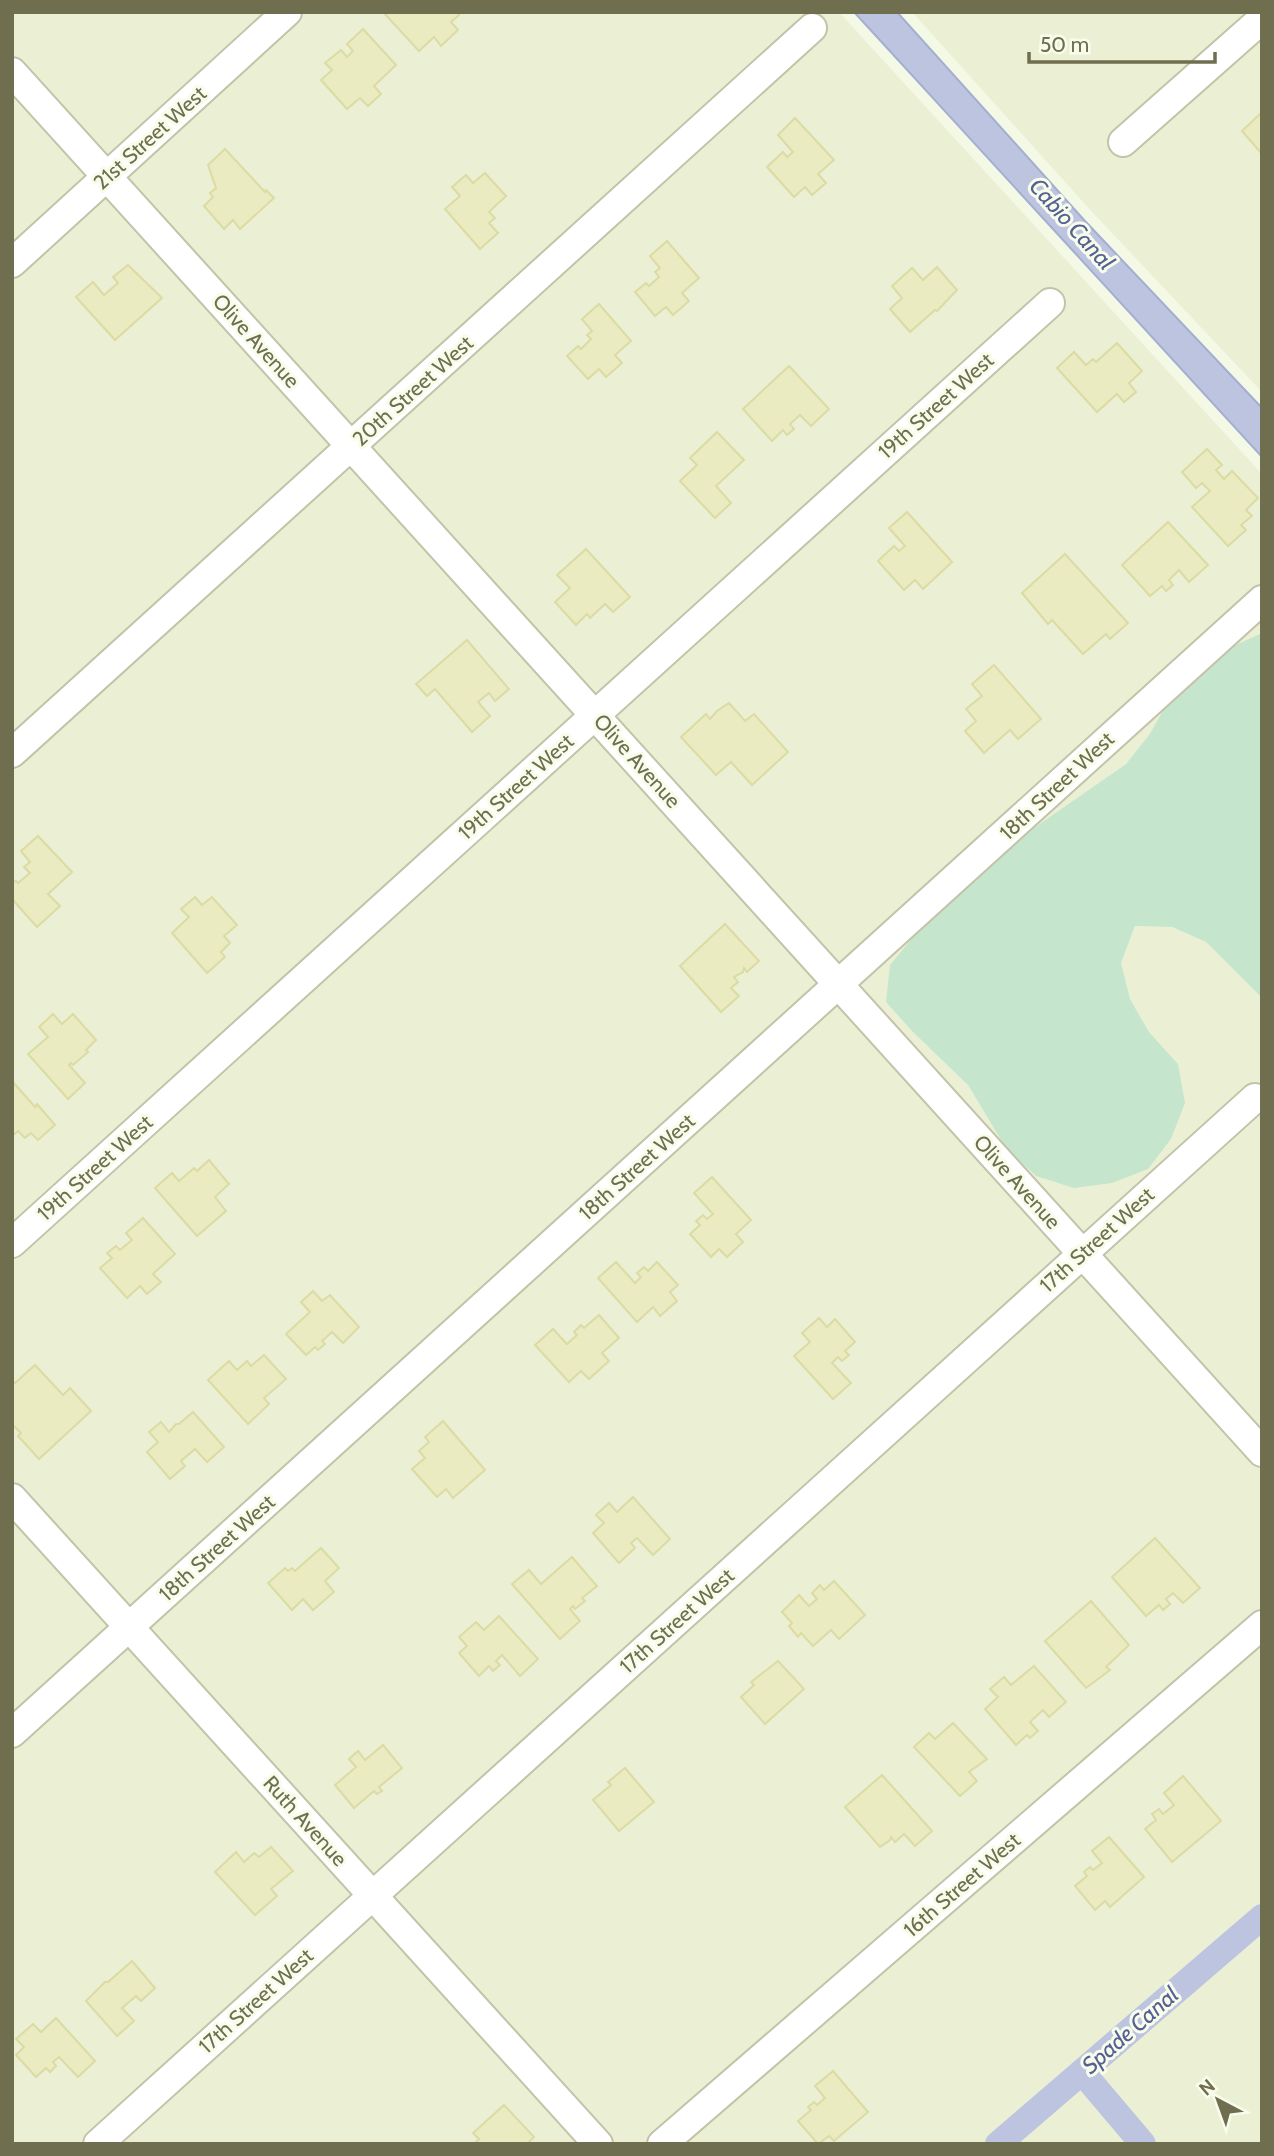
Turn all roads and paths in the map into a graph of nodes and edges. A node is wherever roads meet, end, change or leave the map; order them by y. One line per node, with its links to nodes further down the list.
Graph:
1 (287, 12): 6 (street, 21st Street West)
2 (1262, 19): 5 (street)
3 (812, 28): 9 (street, 20th Street West)
4 (12, 72): 6 (street, Olive Avenue)
5 (1123, 142)
6 (108, 177): 7 (street, 21st Street West); 9 (street, Olive Avenue)
7 (12, 263)
8 (1050, 303): 11 (street, 19th Street West)
9 (351, 446): 11 (street, Olive Avenue); 12 (street, 20th Street West)
10 (1262, 600): 13 (street, 18th Street West)
11 (596, 715): 13 (street, Olive Avenue); 15 (street, 19th Street West)
12 (12, 753)
13 (837, 985): 16 (street, Olive Avenue); 20 (street, 18th Street West)
14 (1255, 1098): 16 (street, 17th Street West)
15 (12, 1243)
16 (1082, 1254): 17 (street, Olive Avenue); 22 (street, 17th Street West)
17 (1262, 1452)
18 (12, 1498): 20 (street, Ruth Avenue)
19 (1262, 1625): 25 (street, 16th Street West)
20 (129, 1627): 21 (street, 18th Street West); 22 (street, Ruth Avenue)
21 (12, 1733)
22 (373, 1896): 23 (street, 17th Street West); 24 (street, Ruth Avenue)
23 (98, 2144)
24 (598, 2144)
25 (662, 2144)

